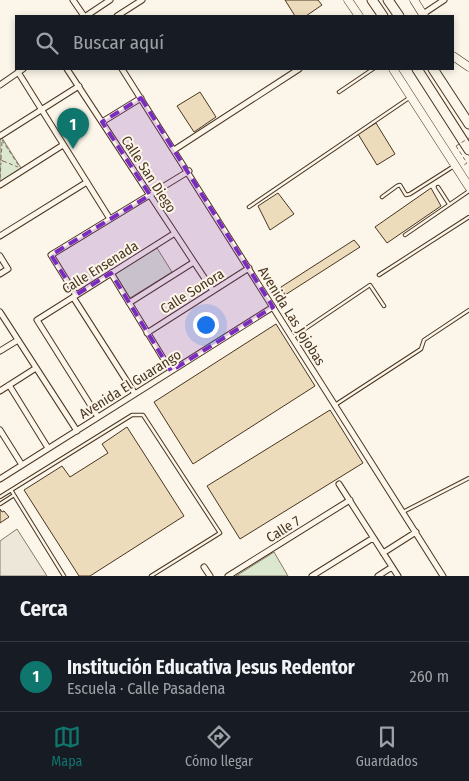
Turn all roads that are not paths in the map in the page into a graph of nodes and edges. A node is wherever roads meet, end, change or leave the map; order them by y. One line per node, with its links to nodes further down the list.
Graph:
1 (73, 0): 9 (street)
2 (110, 0): 10 (street)
3 (142, 0): 11 (street)
4 (348, 0): 12 (main road)
5 (372, 0): 13 (highway)
6 (388, 0): 14 (highway)
7 (414, 0): 15 (main road)
8 (444, 0): 15 (street)
9 (84, 15)
10 (87, 15)
11 (119, 15)
12 (358, 15)
13 (381, 15)
14 (398, 15)
15 (424, 15)
16 (454, 57): 17 (main road)
17 (469, 67)
18 (68, 70): 27 (street, Calle San Diego)
19 (123, 70): 30 (street, Avenida Las Jojobas)
20 (297, 70): 36 (street)
21 (372, 70): 28 (lane)
22 (394, 70): 29 (main road)
23 (417, 70): 37 (highway)
24 (434, 70): 33 (highway)
25 (20, 71): 26 (street); 31 (street)
26 (0, 85)
27 (78, 86): 31 (street); 32 (street, Calle San Diego)
28 (339, 92)
29 (411, 96): 38 (main road); 47 (lane)
30 (141, 98): 32 (street); 36 (street, Avenida Las Jojobas)
31 (41, 110): 34 (street); 35 (street)
32 (102, 122): 44 (street, Calle San Diego)
33 (469, 124)
34 (0, 138)
35 (64, 145): 40 (street); 41 (street)
36 (174, 150): 39 (street, Avenida Las Jojobas)
37 (469, 150)
38 (459, 166): 43 (main road); 45 (lane)
39 (188, 171): 44 (street); 55 (street, Avenida Las Jojobas)
40 (1, 182)
41 (87, 182): 49 (street); 52 (street)
42 (438, 188): 46 (lane)
43 (469, 189): 46 (lane)
44 (150, 195): 49 (street); 50 (street, Calle San Diego)
45 (382, 197)
46 (449, 204): 51 (lane)
47 (249, 207)
48 (469, 216): 58 (lane)
49 (110, 219): 60 (street)
50 (175, 233): 54 (street, Calle San Diego); 56 (street, Calle Ensenada)
51 (405, 235)
52 (0, 236)
53 (0, 256): 57 (street)
54 (194, 262): 59 (street, Calle San Diego); 61 (street)
55 (249, 268): 59 (street, Calle Sonora); 63 (street, Avenida Las Jojobas)
56 (111, 273): 60 (street, Calle Ensenada); 61 (street)
57 (0, 274)
58 (379, 275)
59 (213, 291): 66 (street, Calle Sonora)
60 (74, 296): 74 (street); 76 (street, Calle Ensenada)
61 (129, 303): 66 (street)
62 (384, 306): 67 (lane)
63 (272, 307): 67 (street, Avenida Las Jojobas); 71 (street, Avenida El Guarango)
64 (469, 310): 75 (lane)
65 (0, 312): 68 (street)
66 (147, 332): 71 (street)
67 (292, 338): 75 (street, Avenida Las Jojobas)
68 (18, 340): 69 (street); 70 (street)
69 (0, 351)
70 (36, 368): 72 (street); 78 (street)
71 (171, 371): 74 (street, Avenida El Guarango)
72 (9, 385): 73 (street); 80 (street)
73 (0, 391)
74 (135, 394): 76 (street, Avenida El Guarango)
75 (335, 406): 90 (street, Avenida Las Jojobas)
76 (98, 417): 78 (street, Avenida El Guarango)
77 (0, 430): 79 (street)
78 (76, 431): 80 (street, Avenida El Guarango)
79 (2, 439): 81 (street)
80 (48, 448): 81 (street, Avenida El Guarango)
81 (22, 465): 83 (street, Avenida El Guarango)
82 (469, 478): 90 (lane)
83 (0, 479)
84 (339, 484): 88 (street)
85 (10, 490): 86 (lane); 87 (lane); 97 (lane)
86 (14, 495): 89 (lane); 96 (lane)
87 (0, 497)
88 (350, 500): 92 (street); 99 (street, Calle 7)
89 (0, 504)
90 (403, 512): 91 (street, Avenida Las Jojobas)
91 (416, 532): 93 (street); 103 (street, Avenida Las Jojobas)
92 (374, 538): 93 (street); 100 (street)
93 (383, 554): 95 (street)
94 (204, 567): 98 (street)
95 (392, 567): 101 (street); 102 (street)
96 (64, 576)
97 (151, 576)
98 (210, 576)
99 (228, 576)
100 (312, 576)
101 (378, 576)
102 (398, 576)
103 (444, 576)

